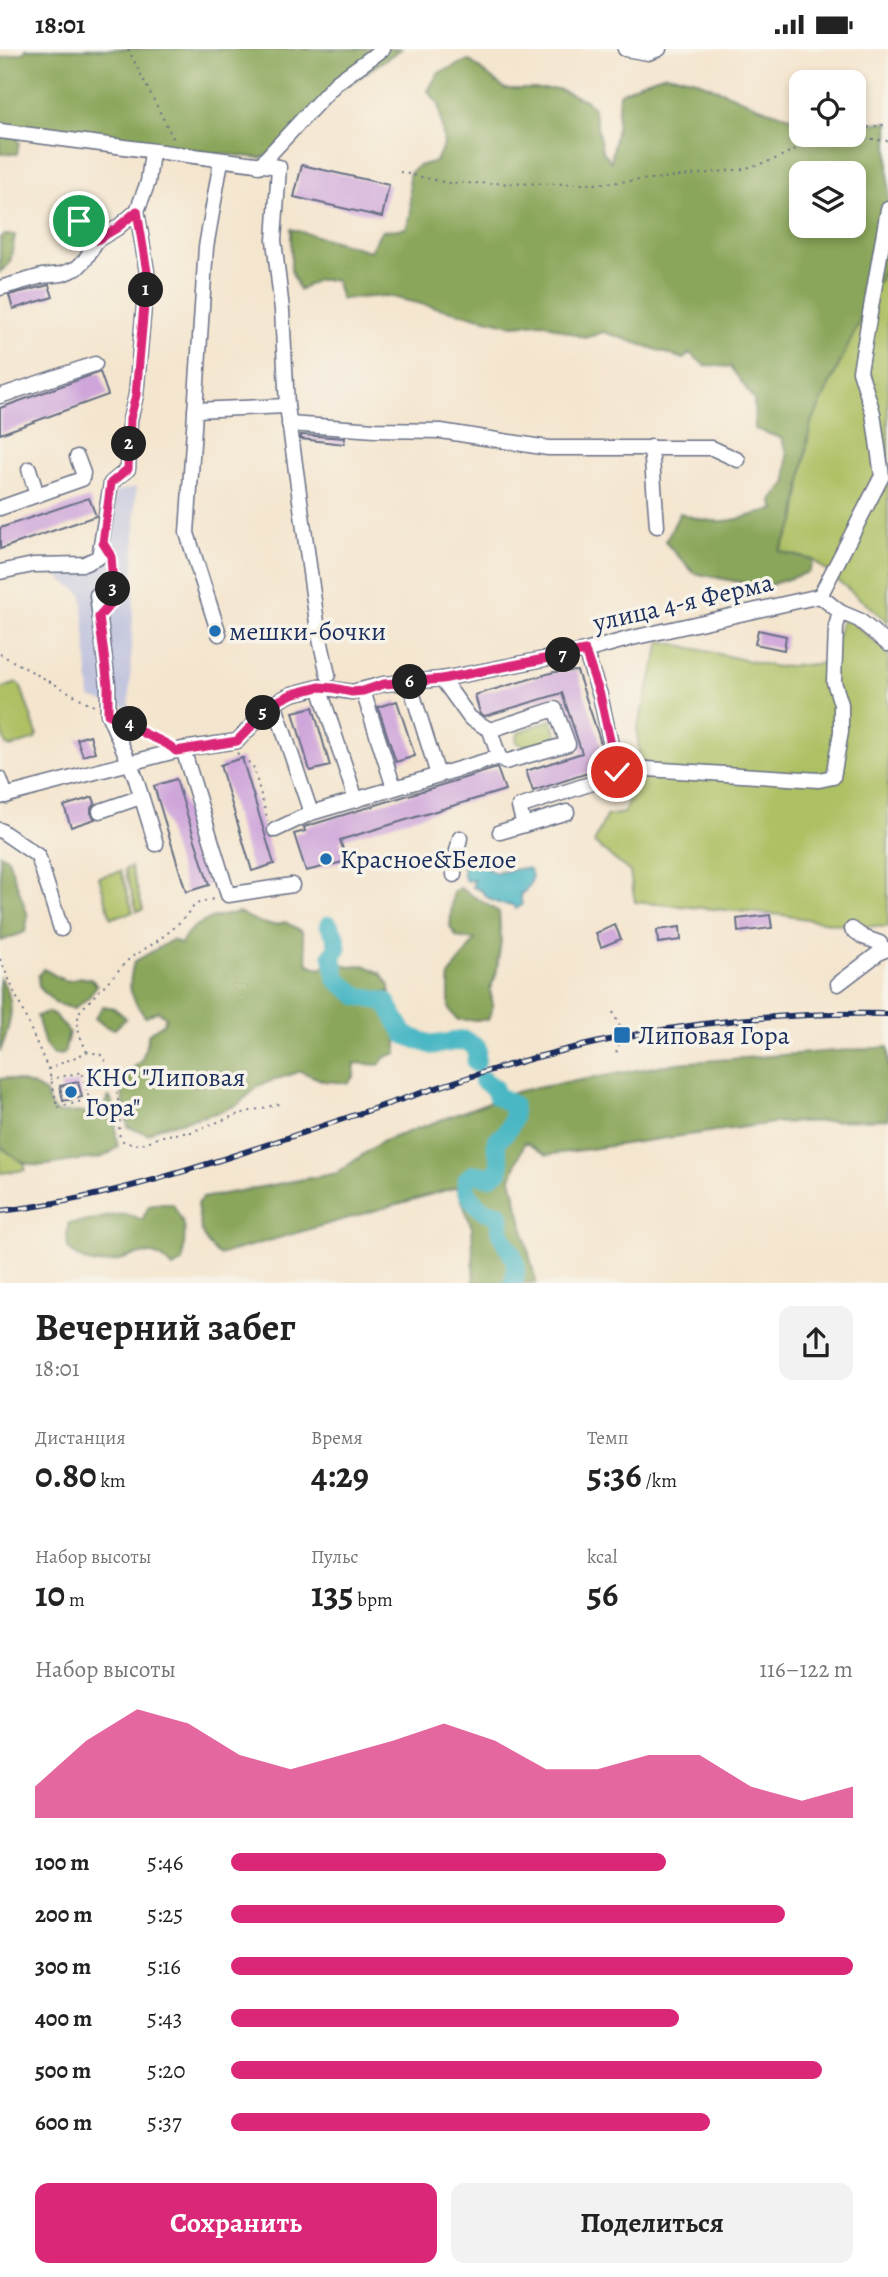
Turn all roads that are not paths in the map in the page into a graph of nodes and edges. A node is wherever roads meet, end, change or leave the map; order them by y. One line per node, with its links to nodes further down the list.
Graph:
1 (383, 49): 7 (street)
2 (625, 49): 3 (street)
3 (659, 49)
4 (0, 131): 5 (street)
5 (152, 152): 6 (street); 9 (street)
6 (221, 161): 7 (street); 16 (street)
7 (259, 166): 15 (street)
8 (888, 209): 27 (street)
9 (137, 211): 11 (street); 25 (street)
10 (79, 221): 11 (street)
11 (97, 240): 12 (street)
12 (0, 288)
13 (96, 364): 14 (street)
14 (0, 396)
15 (287, 406): 16 (street); 17 (street)
16 (195, 410): 29 (street)
17 (289, 424): 18 (street); 33 (street)
18 (651, 447): 20 (street); 24 (street)
19 (77, 457): 22 (street)
20 (738, 460)
21 (29, 469): 22 (street)
22 (37, 495): 23 (street)
23 (0, 508)
24 (657, 526)
25 (0, 572)
26 (97, 595): 40 (street)
27 (820, 596): 28 (street); 31 (street, улица 4-я Ферма)
28 (840, 612): 30 (street); 41 (street)
29 (219, 634)
30 (888, 644)
31 (585, 651): 32 (street, улица 4-я Ферма); 41 (street)
32 (442, 679): 34 (street, улица 4-я Ферма); 37 (street)
33 (324, 681): 35 (street, улица 4-я Ферма); 36 (street, улица 4-я Ферма); 47 (street)
34 (409, 682): 35 (street, улица 4-я Ферма); 42 (street)
35 (363, 691): 44 (street)
36 (274, 703): 38 (street, улица 4-я Ферма); 50 (street)
37 (490, 730): 39 (street); 39 (street)
38 (180, 750): 40 (street); 58 (street)
39 (499, 757): 42 (street)
40 (129, 765): 45 (street); 46 (street)
41 (616, 768): 51 (street)
42 (438, 775): 44 (street)
43 (0, 779): 45 (street)
44 (394, 788): 47 (street)
45 (3, 797)
46 (141, 797): 48 (street); 56 (street)
47 (356, 800): 50 (street)
48 (100, 811)
49 (566, 812): 51 (street)
50 (311, 813): 52 (street)
51 (524, 825): 54 (street)
52 (272, 827)
53 (0, 830): 59 (street)
54 (500, 832)
55 (460, 838): 57 (street)
56 (156, 843)
57 (454, 876)
58 (292, 885)
59 (61, 929)
60 (852, 929): 61 (street)
61 (882, 944): 62 (street)
62 (838, 984)

